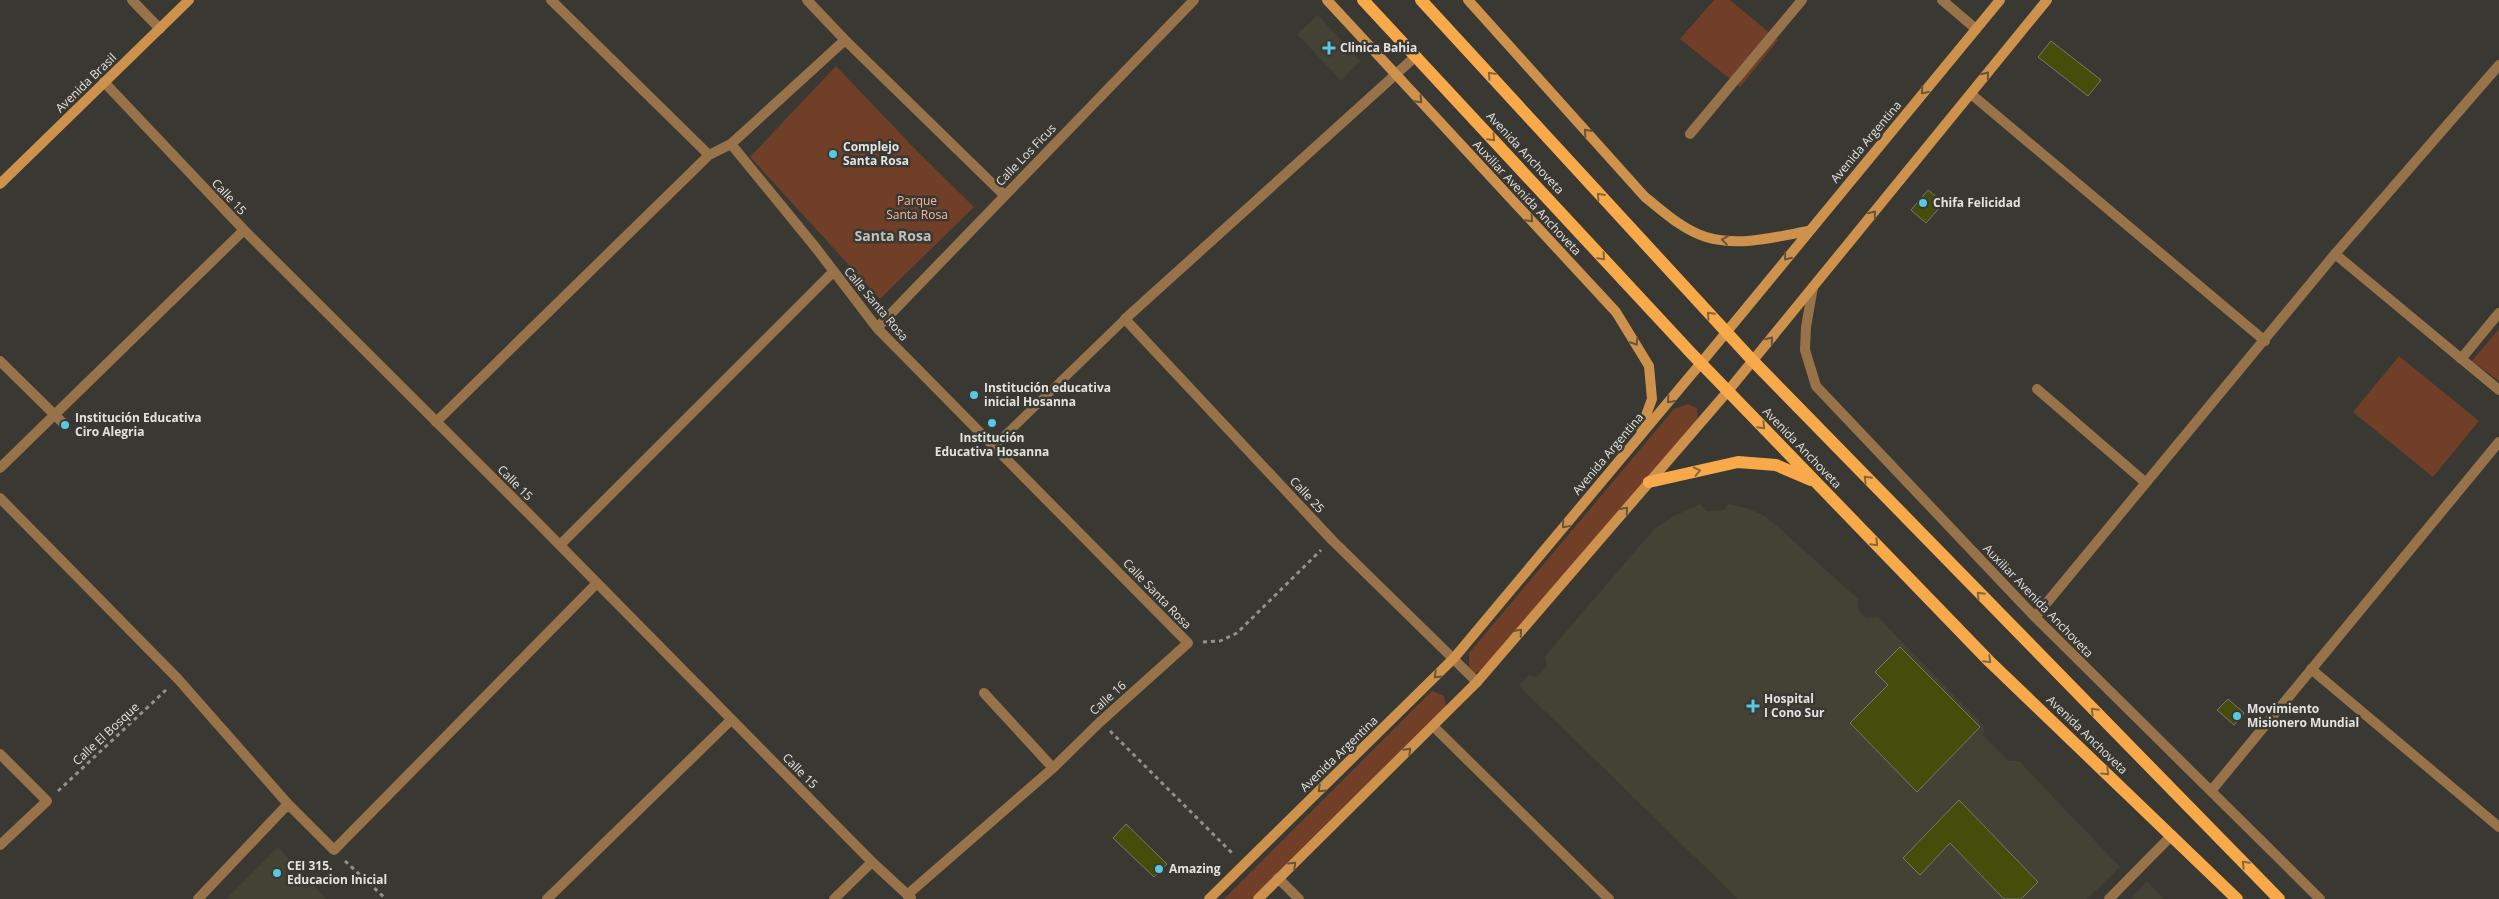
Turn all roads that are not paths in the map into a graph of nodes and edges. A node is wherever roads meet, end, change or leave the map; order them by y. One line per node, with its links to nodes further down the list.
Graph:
1 (132, 0): 14 (street)
2 (189, 0): 14 (main road, Avenida Brasil)
3 (551, 0): 24 (street)
4 (807, 0): 16 (street)
5 (1194, 0): 26 (street, Calle Los Ficus)
6 (1327, 0): 19 (main road, Auxiliar Avenida Anchoveta)
7 (1363, 0): 17 (main road, Avenida Anchoveta)
8 (1421, 0): 35 (main road, Avenida Anchoveta, one-way to 8)
9 (1468, 0): 28 (main road, one-way to 9)
10 (1802, 0): 22 (street)
11 (1942, 0): 15 (street)
12 (2000, 0): 15 (main road, Avenida Argentina)
13 (2047, 0): 21 (main road, one-way to 13)
14 (160, 29): 20 (main road, Avenida Brasil)
15 (1976, 29): 28 (main road, Avenida Argentina, one-way to 28)
16 (845, 40): 23 (street); 26 (street)
17 (1416, 56): 19 (street); 40 (main road, Avenida Anchoveta, one-way to 40)
18 (2499, 65): 29 (street)
19 (1396, 76): 33 (street); 47 (main road, Auxiliar Avenida Anchoveta, one-way to 47)
20 (104, 82): 25 (main road, Avenida Brasil); 27 (street, Calle 15)
21 (1971, 94): 31 (main road, one-way to 21); 36 (street)
22 (1690, 134)
23 (730, 144): 24 (street); 30 (street, Calle Santa Rosa)
24 (709, 155): 45 (street)
25 (0, 184)
26 (1004, 195): 34 (street, Calle Los Ficus)
27 (244, 230): 44 (street); 45 (street, Calle 15)
28 (1808, 231): 35 (main road, Avenida Argentina, one-way to 35)
29 (2335, 254): 36 (street); 37 (street)
30 (832, 272): 34 (street, Calle Santa Rosa); 55 (street)
31 (1813, 287): 39 (main road, one-way to 31); 57 (street, Auxiliar Avenida Anchoveta)
32 (2499, 313): 37 (street)
33 (1125, 319): 49 (lane); 59 (street, Calle 25)
34 (877, 328): 49 (street, Calle Santa Rosa)
35 (1726, 333): 39 (main road, Avenida Anchoveta); 40 (main road, Avenida Argentina)
36 (2265, 341): 53 (street)
37 (2461, 359): 42 (street)
38 (0, 361): 44 (street)
39 (1753, 361): 43 (main road); 84 (main road, Avenida Anchoveta, one-way to 39)
40 (1702, 363): 43 (main road, Avenida Anchoveta); 47 (main road, Avenida Argentina, one-way to 47)
41 (2037, 389): 53 (street)
42 (2499, 390)
43 (1728, 391): 51 (main road); 52 (main road, Avenida Anchoveta, one-way to 52)
44 (54, 415): 46 (street); 50 (street)
45 (436, 422): 55 (street, Calle 15)
46 (65, 425)
47 (1639, 436): 59 (main road, Avenida Argentina, one-way to 59)
48 (2499, 442): 60 (street)
49 (994, 446): 58 (street, Calle Santa Rosa)
50 (0, 468)
51 (1649, 482): 52 (main road, one-way to 52); 61 (main road, one-way to 51)
52 (1816, 483): 70 (main road, Avenida Anchoveta, one-way to 70)
53 (2146, 483): 57 (street)
54 (0, 498): 68 (street)
55 (560, 545): 56 (street, Calle 15)
56 (597, 583): 63 (street, Calle 15); 68 (street)
57 (2035, 617): 67 (street, Auxiliar Avenida Anchoveta)
58 (1188, 643): 66 (street, Calle 16)
59 (1454, 658): 61 (street, Calle 25); 78 (main road, Avenida Argentina, one-way to 78)
60 (2311, 670): 67 (street); 69 (street)
61 (1477, 682): 64 (main road)
62 (984, 693): 66 (street)
63 (732, 720): 72 (street, Calle 15); 76 (street)
64 (1433, 726): 73 (main road, one-way to 64); 81 (street)
65 (0, 754): 71 (street)
66 (1053, 768): 74 (street, Calle 16)
67 (2211, 791): 85 (street, Auxiliar Avenida Anchoveta)
68 (288, 804): 75 (street)
69 (2499, 827)
70 (2172, 835): 82 (street); 83 (main road, Avenida Anchoveta)
71 (0, 845)
72 (872, 862): 74 (street, Calle 15); 77 (street)
73 (1278, 878): 79 (main road); 80 (street)
74 (910, 897)
75 (198, 899)
76 (547, 899)
77 (834, 899)
78 (1209, 899)
79 (1258, 899)
80 (1298, 899)
81 (1609, 899)
82 (2109, 899)
83 (2237, 899)
84 (2279, 899)
85 (2320, 899)

